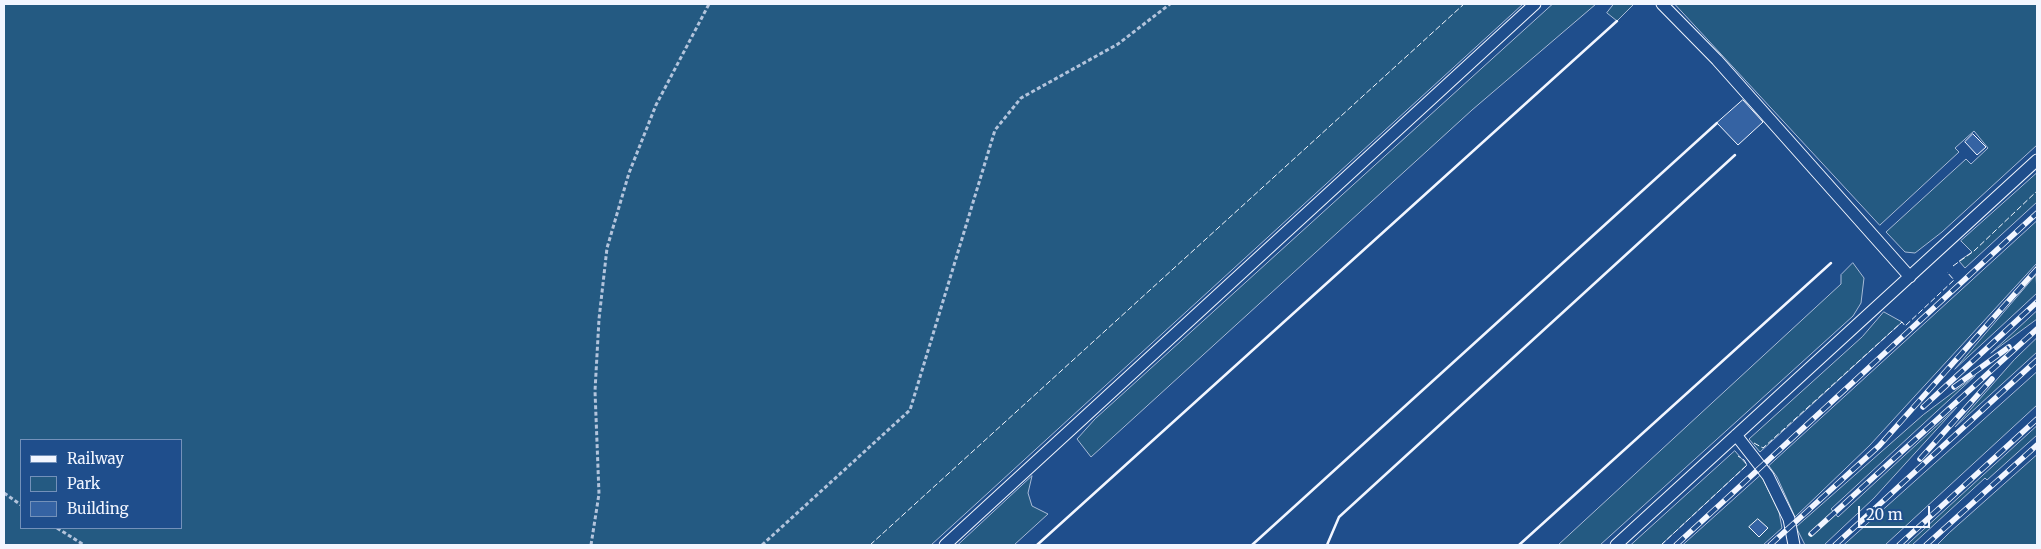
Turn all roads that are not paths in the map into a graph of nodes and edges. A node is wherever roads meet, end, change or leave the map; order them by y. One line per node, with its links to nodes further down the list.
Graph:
1 (1535, 4): 6 (lane)
2 (1662, 4): 4 (lane)
3 (2037, 160): 4 (lane)
4 (1910, 277): 5 (lane)
5 (1736, 435): 7 (lane); 8 (lane)
6 (945, 545)
7 (1616, 545)
8 (1794, 545)

